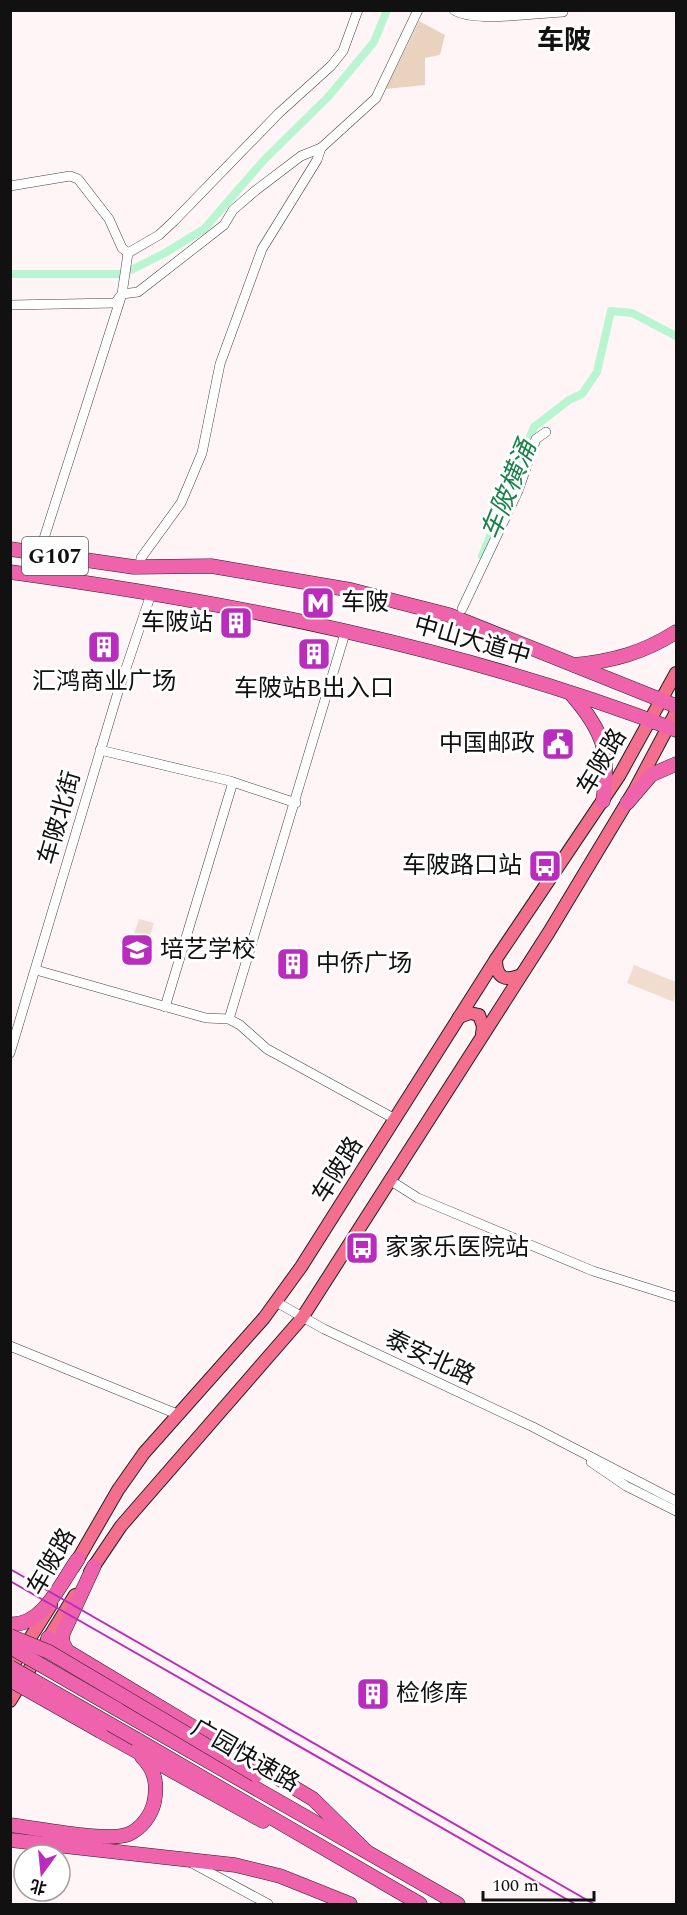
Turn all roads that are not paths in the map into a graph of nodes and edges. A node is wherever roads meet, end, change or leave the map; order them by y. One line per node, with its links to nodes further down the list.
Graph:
1 (358, 10): 8 (street)
2 (418, 10): 6 (street)
3 (454, 10): 5 (street)
4 (563, 12): 5 (street)
5 (498, 13)
6 (321, 148): 9 (street); 14 (street)
7 (10, 186): 8 (street)
8 (128, 254): 9 (street)
9 (122, 294): 10 (street); 13 (street)
10 (10, 305)
11 (546, 432): 17 (street)
12 (10, 549): 13 (highway, 中山大道中 / G107)
13 (39, 554): 14 (highway, 中山大道中 / G107)
14 (140, 567): 20 (highway, 中山大道中 / G107)
15 (10, 572): 16 (highway, 中山大道中 / G107)
16 (151, 594): 18 (highway, 中山大道中 / G107); 30 (street, 车陂北街)
17 (462, 609)
18 (346, 630): 23 (highway, 中山大道中 / G107); 35 (street)
19 (676, 632): 20 (highway)
20 (571, 665): 22 (highway, 中山大道中)
21 (676, 673): 24 (main road, 车陂路)
22 (625, 686): 24 (highway, 中山大道中); 26 (highway)
23 (570, 693): 26 (highway, 中山大道中 / G107); 33 (highway)
24 (661, 701): 25 (highway, 中山大道中); 28 (main road, 车陂路)
25 (676, 706)
26 (610, 707): 28 (highway, 中山大道中 / G107)
27 (676, 712): 29 (main road, 车陂路)
28 (650, 720): 29 (highway, 中山大道中 / G107); 33 (main road, 车陂路)
29 (673, 728): 34 (main road, 车陂路)
30 (100, 750): 32 (street); 37 (street, 车陂北街)
31 (676, 764): 34 (highway)
32 (233, 782): 35 (street); 39 (street)
33 (603, 801): 36 (main road, 车陂路)
34 (627, 802): 38 (main road, 车陂路)
35 (296, 803): 41 (street)
36 (496, 959): 38 (main road); 40 (main road, 车陂路)
37 (36, 970): 39 (street); 43 (street, 车陂北街)
38 (521, 975): 42 (main road, 车陂路)
39 (165, 1006): 41 (street)
40 (459, 1017): 42 (main road); 44 (main road, 车陂路)
41 (228, 1019): 44 (street)
42 (482, 1035): 45 (main road, 车陂路)
43 (10, 1053)
44 (394, 1119): 47 (main road, 车陂路)
45 (391, 1181): 46 (street); 48 (main road, 车陂路)
46 (676, 1297)
47 (276, 1302): 48 (street, 泰安北路); 50 (main road, 车陂路)
48 (302, 1318): 51 (street, 泰安北路); 55 (main road, 车陂路)
49 (10, 1346): 50 (street)
50 (177, 1414): 54 (main road, 车陂路)
51 (570, 1446): 52 (street, 泰安北路); 53 (street, 泰安北路)
52 (676, 1501)
53 (676, 1511)
54 (78, 1559): 56 (highway); 57 (main road, 车陂路)
55 (94, 1566): 59 (main road, 车陂路); 61 (highway)
56 (10, 1624): 57 (highway)
57 (35, 1631): 59 (main road); 62 (main road, 车陂路)
58 (10, 1636): 68 (highway, bridge)
59 (48, 1638): 61 (highway); 64 (main road, 车陂路)
60 (10, 1647): 68 (highway, 广园快速路, bridge)
61 (74, 1656): 68 (highway)
62 (10, 1668): 65 (highway, 广园快速路, bridge)
63 (10, 1680): 65 (highway, bridge)
64 (10, 1701)
65 (136, 1745): 66 (highway); 72 (highway, 广园快速路)
66 (10, 1825)
67 (10, 1840): 69 (highway)
68 (366, 1851): 73 (highway, 广园快速路)
69 (188, 1861): 70 (street); 71 (highway)
70 (268, 1905)
71 (350, 1905)
72 (420, 1905)
73 (458, 1905)

